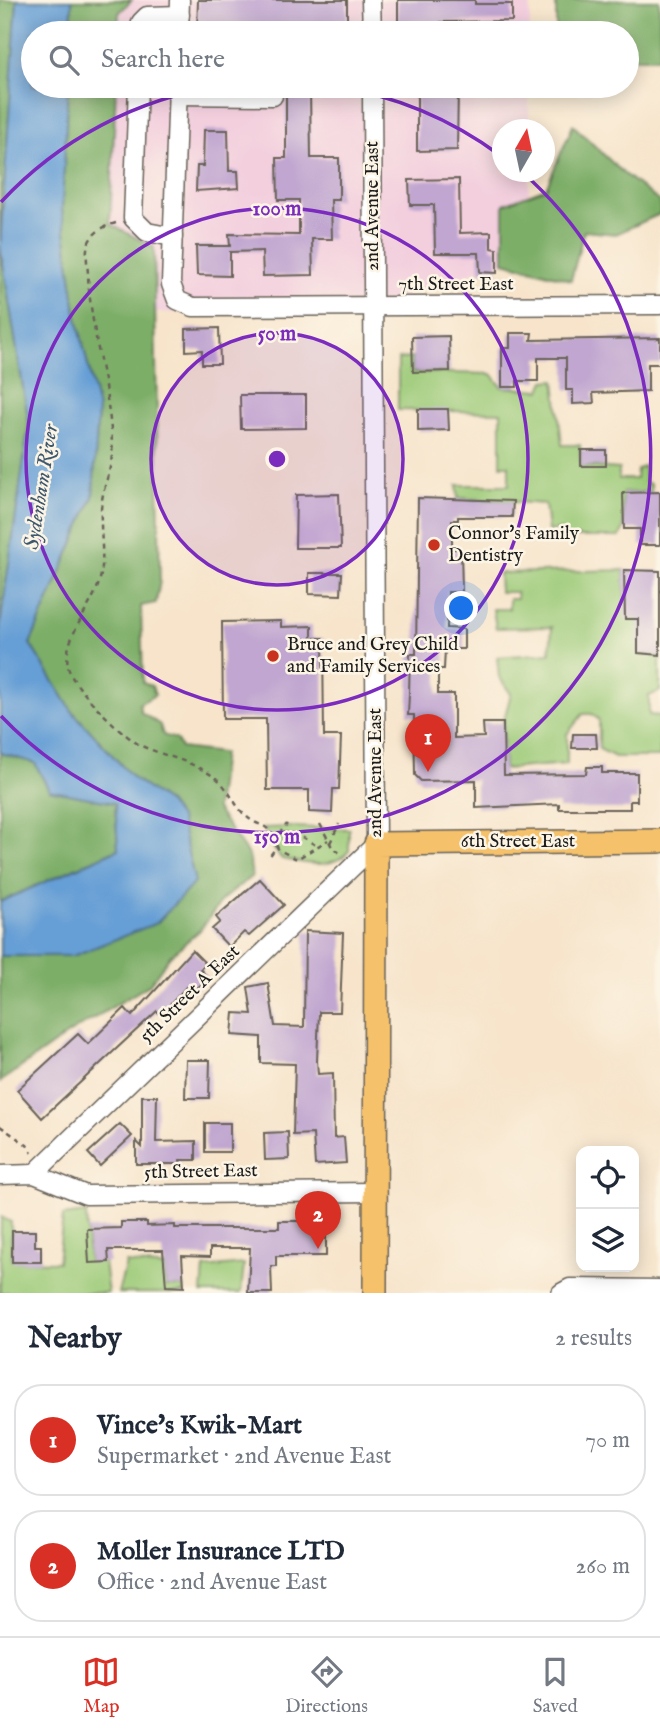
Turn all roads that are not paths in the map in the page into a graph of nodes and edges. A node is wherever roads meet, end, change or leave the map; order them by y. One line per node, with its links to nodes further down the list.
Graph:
1 (371, 0): 4 (street)
2 (180, 7): 3 (street)
3 (142, 21)
4 (372, 21)
5 (138, 98): 8 (street)
6 (178, 98): 8 (street)
7 (372, 98): 10 (street, 2nd Avenue East)
8 (173, 237): 10 (street, 7th Street East)
9 (660, 305): 10 (street, 7th Street East)
10 (374, 306): 12 (street, 2nd Avenue East)
11 (660, 841): 12 (main road, 6th Street East)
12 (376, 844): 13 (street, 5th Street A East); 15 (main road, 2nd Avenue East)
13 (34, 1174): 14 (street); 15 (street, 5th Street East)
14 (0, 1175)
15 (373, 1192): 17 (main road, 2nd Avenue East)
16 (660, 1289): 18 (street)
17 (375, 1293)
18 (561, 1293)

